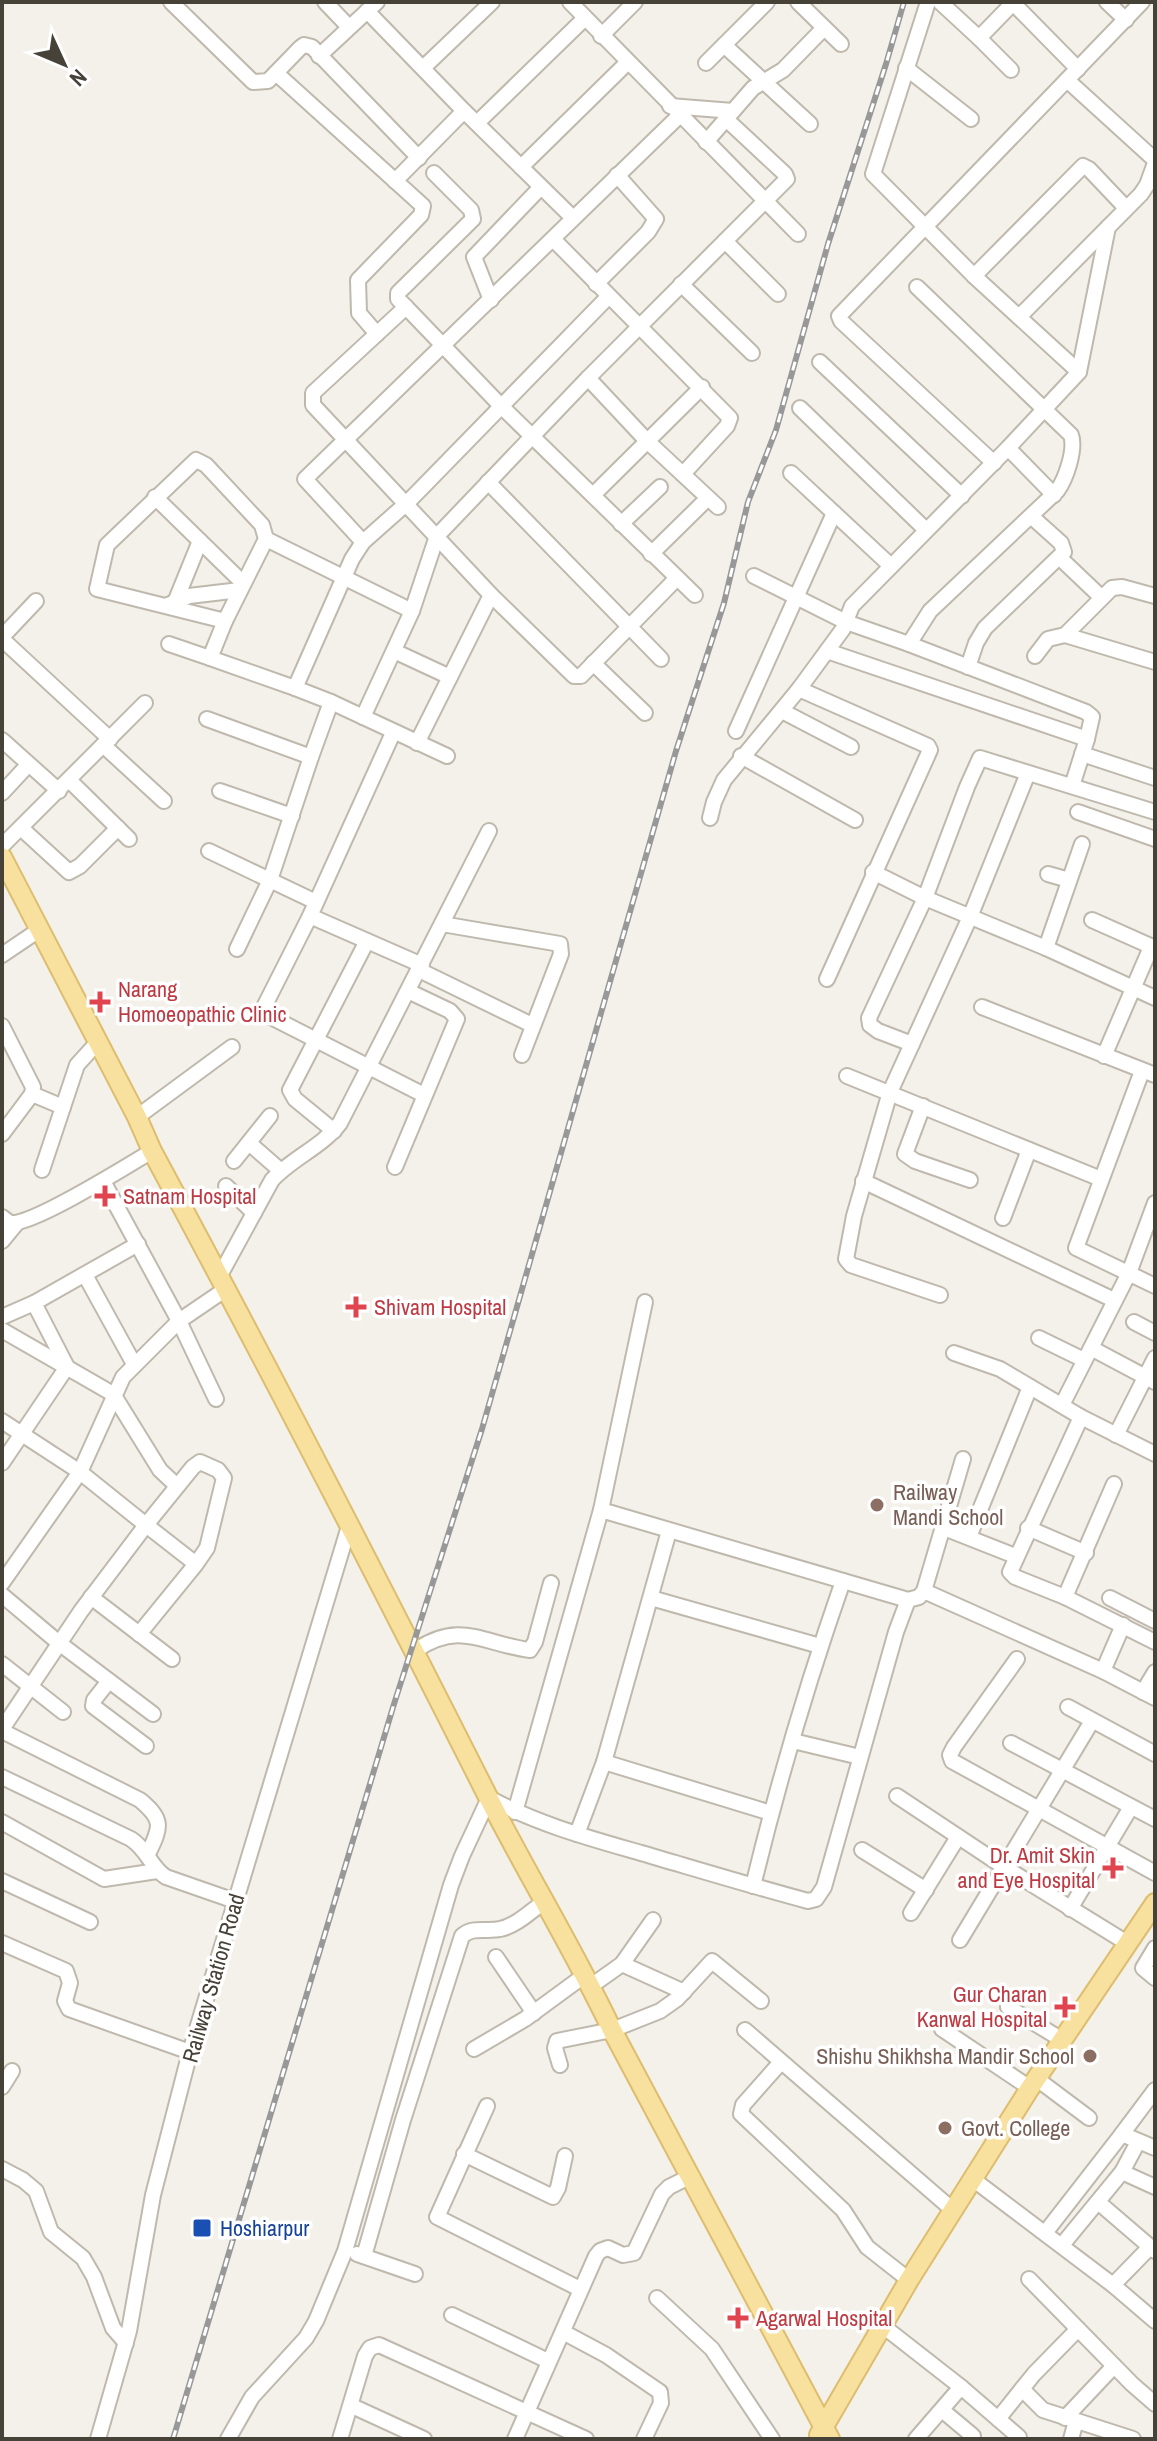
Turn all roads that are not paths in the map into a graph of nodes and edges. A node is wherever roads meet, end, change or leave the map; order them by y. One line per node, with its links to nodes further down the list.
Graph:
1 (171, 2): 29 (street)
2 (325, 2): 16 (street)
3 (492, 2): 25 (street)
4 (570, 2): 14 (street)
5 (635, 2): 18 (street)
6 (767, 2): 21 (street)
7 (798, 2): 17 (street)
8 (928, 2): 26 (street)
9 (940, 2): 19 (street)
10 (1014, 2): 19 (street); 27 (street)
11 (1107, 2): 15 (street)
12 (1142, 2): 15 (street)
13 (372, 7): 16 (street); 25 (street)
14 (584, 19): 18 (street); 36 (street)
15 (1126, 20): 27 (street)
16 (349, 27): 22 (street)
17 (824, 28): 20 (street); 31 (street)
18 (601, 36): 23 (street)
19 (979, 38): 28 (street)
20 (841, 44)
21 (724, 45): 24 (street); 31 (street)
22 (319, 56): 29 (street); 39 (street)
23 (628, 62): 33 (street); 41 (street)
24 (706, 63)
25 (423, 68): 32 (street)
26 (906, 68): 35 (street); 50 (street)
27 (1078, 69): 30 (street)
28 (1011, 70)
29 (276, 73): 44 (street)
30 (1067, 80): 40 (street); 50 (street)
31 (765, 81): 34 (street); 37 (street)
32 (464, 111): 36 (street); 39 (street)
33 (675, 111): 34 (street); 38 (street); 43 (street)
34 (729, 115): 38 (street); 46 (street)
35 (971, 119)
36 (477, 123): 41 (street)
37 (810, 124)
38 (706, 142): 46 (street)
39 (419, 158): 44 (street)
40 (1155, 162): 47 (street)
41 (521, 167): 45 (street)
42 (434, 173): 61 (street)
43 (617, 175): 48 (street); 55 (street)
44 (395, 181): 64 (street)
45 (540, 188): 48 (street); 60 (street)
46 (765, 202): 51 (street); 53 (street)
47 (1126, 208): 49 (street); 54 (street)
48 (573, 218): 52 (street)
49 (1108, 226): 62 (street); 68 (street)
50 (924, 227): 54 (street); 78 (street)
51 (798, 234)
52 (553, 239): 55 (street); 60 (street)
53 (725, 241): 56 (street); 58 (street)
54 (974, 276): 62 (street)
55 (596, 284): 59 (street)
56 (681, 284): 63 (street); 66 (street)
57 (917, 287): 73 (street)
58 (778, 294)
59 (608, 297): 63 (street); 71 (street)
60 (491, 300): 65 (street)
61 (406, 307): 64 (street); 65 (street)
62 (1019, 317): 68 (street)
63 (641, 326): 69 (street); 70 (street)
64 (377, 334): 75 (street)
65 (445, 345): 71 (street); 75 (street)
66 (752, 353)
67 (820, 362): 85 (street)
68 (1079, 372): 73 (street)
69 (588, 378): 74 (street); 76 (street)
70 (702, 387): 76 (street); 80 (street)
71 (502, 407): 74 (street); 87 (street)
72 (800, 408): 91 (street)
73 (1045, 410): 77 (street); 84 (street)
74 (534, 437): 81 (street); 83 (street)
75 (345, 440): 87 (street); 95 (street)
76 (647, 441): 80 (street); 83 (street)
77 (1008, 448): 78 (street); 84 (street)
78 (994, 463): 85 (street)
79 (791, 473): 88 (street)
80 (683, 474): 96 (street)
81 (488, 482): 92 (street); 113 (street)
82 (660, 487): 90 (street)
83 (593, 495): 90 (street)
84 (1054, 495): 89 (street)
85 (962, 496): 91 (street)
86 (155, 497): 93 (street); 94 (street); 109 (street)
87 (407, 503): 92 (street); 95 (street)
88 (834, 513): 98 (street); 107 (street)
89 (1032, 517): 97 (street); 117 (street)
90 (621, 524): 96 (street)
91 (926, 530): 98 (street)
92 (437, 536): 103 (street); 110 (street)
93 (266, 539): 101 (street); 102 (street)
94 (200, 541): 102 (street); 109 (street)
95 (363, 542): 101 (street)
96 (651, 554): 100 (street)
97 (1060, 558): 106 (street); 125 (street)
98 (891, 566): 112 (street)
99 (754, 576): 107 (street)
100 (677, 578): 104 (street); 113 (street)
101 (344, 579): 110 (street); 127 (street)
102 (241, 587): 109 (street); 111 (street)
103 (491, 595): 124 (street); 126 (street)
104 (695, 595)
105 (1155, 596): 106 (street)
106 (1101, 597): 114 (street)
107 (795, 599): 112 (street); 135 (street)
108 (36, 601): 115 (street)
109 (172, 603): 111 (street)
110 (412, 611): 118 (street)
111 (225, 621): 121 (street)
112 (846, 622): 117 (street); 119 (street)
113 (629, 626): 122 (street); 124 (street)
114 (1065, 635): 120 (street); 123 (street)
115 (2, 638): 139 (street)
116 (169, 644): 121 (street)
117 (909, 644): 125 (street)
118 (394, 651): 126 (street); 133 (street)
119 (827, 651): 128 (street); 137 (street)
120 (1035, 656)
121 (210, 658): 127 (street)
122 (661, 659)
123 (1155, 662)
124 (593, 663): 132 (street)
125 (968, 667): 137 (street)
126 (450, 677): 140 (street)
127 (295, 688): 129 (street)
128 (799, 689): 131 (street); 168 (street)
129 (331, 702): 133 (street); 145 (street)
130 (145, 703): 139 (street)
131 (782, 711): 141 (street); 144 (street)
132 (645, 713)
133 (363, 717): 136 (street)
134 (207, 719): 145 (street)
135 (736, 731)
136 (393, 733): 140 (street); 173 (street)
137 (1087, 739): 142 (street)
138 (2, 740): 146 (street)
139 (106, 742): 149 (street); 153 (street)
140 (417, 743): 143 (street)
141 (851, 747)
142 (1082, 754): 148 (street); 150 (street)
143 (447, 756)
144 (741, 756): 157 (street); 158 (street)
145 (311, 757): 156 (street)
146 (28, 765): 149 (street); 152 (street)
147 (1028, 773): 150 (street); 172 (street); 174 (street)
148 (1155, 778)
149 (64, 786): 159 (street); 160 (street)
150 (1072, 786): 155 (street)
151 (220, 791): 156 (street)
152 (2, 793)
153 (164, 801)
154 (1078, 812): 163 (street)
155 (1155, 812)
156 (292, 816): 170 (street)
157 (710, 818)
158 (855, 820)
159 (21, 828): 160 (street); 165 (street)
160 (118, 828): 162 (street)
161 (489, 831): 176 (street)
162 (129, 839)
163 (1155, 839)
164 (1082, 844): 171 (street)
165 (2, 846)
166 (209, 851): 170 (street)
167 (2, 857): 177 (main road)
168 (873, 872): 172 (street); 184 (street)
169 (1048, 874): 171 (street)
170 (270, 880): 173 (street); 181 (street)
171 (1069, 880): 179 (street)
172 (925, 898): 174 (street); 193 (street)
173 (313, 909): 178 (street); 191 (street)
174 (970, 917): 179 (street); 193 (street)
175 (1092, 920): 180 (street)
176 (442, 924): 183 (street); 189 (street)
177 (39, 930): 182 (street); 192 (main road)
178 (367, 941): 183 (street); 191 (street)
179 (1046, 948): 185 (street)
180 (1153, 948): 185 (street)
181 (237, 949)
182 (2, 955)
183 (420, 968): 186 (street); 189 (street)
184 (827, 979)
185 (1131, 989): 187 (street); 196 (street)
186 (408, 991): 197 (street); 202 (street)
187 (1155, 998)
188 (982, 1007): 196 (street)
189 (532, 1025): 195 (street)
190 (2, 1026): 201 (street)
191 (315, 1038): 197 (street); 208 (street)
192 (97, 1043): 204 (street); 206 (main road)
193 (912, 1044): 200 (street)
194 (232, 1047): 206 (street)
195 (522, 1055)
196 (1104, 1056): 198 (street)
197 (370, 1066): 202 (street); 208 (street)
198 (1149, 1073): 216 (street)
199 (847, 1076): 200 (street)
200 (890, 1092): 203 (street); 219 (street)
201 (32, 1094): 204 (street); 207 (street)
202 (424, 1095): 213 (street)
203 (923, 1106): 210 (street); 217 (street)
204 (63, 1107): 214 (street)
205 (270, 1116): 209 (street)
206 (137, 1117): 211 (main road)
207 (5, 1126)
208 (334, 1131): 215 (street)
209 (249, 1143): 212 (street); 215 (street)
210 (1029, 1150): 216 (street); 223 (street)
211 (152, 1151): 218 (street); 229 (main road)
212 (234, 1161)
213 (395, 1167)
214 (42, 1170)
215 (281, 1171): 222 (street)
216 (1101, 1179): 227 (street)
217 (970, 1180)
218 (103, 1181): 224 (street); 226 (street)
219 (863, 1181): 231 (street); 232 (street)
220 (226, 1186): 222 (street)
221 (1155, 1203): 227 (street)
222 (254, 1213): 229 (street)
223 (1003, 1218)
224 (9, 1221): 225 (street)
225 (2, 1241)
226 (138, 1244): 228 (street); 236 (street)
227 (1129, 1273): 230 (street); 232 (street)
228 (85, 1275): 234 (street); 244 (street)
229 (222, 1283): 236 (street); 262 (main road)
230 (1155, 1286)
231 (940, 1295)
232 (1114, 1300): 242 (street)
233 (645, 1302): 261 (street)
234 (34, 1303): 235 (street); 245 (street)
235 (2, 1317)
236 (179, 1321): 244 (street); 249 (street)
237 (1134, 1322): 239 (street)
238 (2, 1330): 245 (street)
239 (1155, 1333)
240 (1039, 1338): 242 (street)
241 (954, 1353): 247 (street)
242 (1088, 1354): 246 (street); 250 (street)
243 (1155, 1358): 246 (street)
244 (134, 1364): 248 (street)
245 (67, 1367): 248 (street); 253 (street)
246 (1150, 1379): 254 (street)
247 (1030, 1387): 250 (street); 267 (street)
248 (113, 1394): 258 (street); 260 (street)
249 (216, 1399)
250 (1062, 1405): 251 (street)
251 (1081, 1417): 254 (street); 265 (street)
252 (2, 1421): 253 (street)
253 (24, 1434): 257 (street); 258 (street)
254 (1116, 1435): 255 (street)
255 (1155, 1454)
256 (963, 1459): 264 (street)
257 (2, 1463)
258 (80, 1472): 263 (street); 270 (street)
259 (1114, 1484): 268 (street)
260 (177, 1486): 263 (street); 271 (street)
261 (601, 1510): 266 (street); 314 (street)
262 (350, 1523): 288 (main road); 329 (street, Railway Station Road)
263 (146, 1525): 271 (street); 277 (street)
264 (944, 1528): 267 (street); 275 (street)
265 (1028, 1528): 268 (street); 269 (street)
266 (669, 1531): 272 (street); 279 (street)
267 (969, 1537): 269 (street)
268 (1086, 1553): 278 (street)
269 (1015, 1556): 278 (street)
270 (8, 1562): 273 (street)
271 (196, 1564): 284 (street)
272 (843, 1581): 281 (street); 287 (street)
273 (2, 1583)
274 (551, 1583): 288 (street)
275 (924, 1591): 281 (street); 291 (street)
276 (2, 1595): 286 (street)
277 (91, 1597): 284 (street); 286 (street)
278 (1065, 1597): 283 (street)
279 (651, 1598): 287 (street); 307 (street)
280 (1110, 1598): 282 (street)
281 (908, 1600): 306 (street)
282 (1155, 1621)
283 (1123, 1625): 285 (street); 291 (street)
284 (139, 1634): 289 (street)
285 (1155, 1642)
286 (59, 1643): 294 (street); 295 (street)
287 (820, 1646): 302 (street)
288 (416, 1650): 311 (main road)
289 (172, 1659)
290 (1017, 1659): 313 (street)
291 (1103, 1671): 296 (street)
292 (5, 1672): 295 (street)
293 (1155, 1672): 296 (street)
294 (109, 1681): 299 (street); 304 (street)
295 (29, 1686): 298 (street); 301 (street)
296 (1149, 1695)
297 (1068, 1707): 300 (street)
298 (63, 1712)
299 (153, 1714)
300 (1092, 1721): 305 (street); 308 (street)
301 (2, 1730): 322 (street)
302 (793, 1741): 306 (street); 315 (street)
303 (1011, 1743): 308 (street)
304 (146, 1746)
305 (1155, 1754)
306 (860, 1757): 327 (street)
307 (604, 1762): 315 (street); 318 (street)
308 (1062, 1769): 312 (street); 313 (street)
309 (2, 1777): 322 (street)
310 (897, 1796): 319 (street)
311 (489, 1798): 314 (street); 330 (main road); 378 (street)
312 (1131, 1807): 316 (street); 320 (street)
313 (1038, 1810): 320 (street); 323 (street)
314 (515, 1812): 318 (street)
315 (771, 1813): 327 (street)
316 (1155, 1819)
317 (2, 1822): 324 (street)
318 (577, 1834): 327 (street)
319 (958, 1837): 323 (street); 328 (street)
320 (1109, 1847): 325 (street); 332 (street)
321 (862, 1850): 328 (street)
322 (148, 1854): 324 (street)
323 (1004, 1867): 332 (street); 337 (street)
324 (157, 1871): 329 (street)
325 (1155, 1873)
326 (2, 1881): 335 (street)
327 (753, 1886)
328 (926, 1890): 333 (street)
329 (235, 1901): 354 (street, Railway Station Road)
330 (545, 1901): 344 (main road); 379 (street)
331 (1155, 1903): 336 (main road)
332 (1070, 1909): 336 (street)
333 (911, 1913)
334 (653, 1920): 342 (street)
335 (90, 1922)
336 (1132, 1936): 338 (street); 352 (main road)
337 (960, 1940)
338 (1155, 1940)
339 (2, 1943): 354 (street)
340 (1155, 1948): 343 (street)
341 (496, 1957): 348 (street)
342 (622, 1964): 344 (street); 345 (street)
343 (1155, 1978)
344 (588, 1980): 348 (street); 350 (main road)
345 (684, 1992): 346 (street); 350 (street)
346 (761, 2001)
347 (1008, 2007): 352 (street)
348 (534, 2013): 353 (street)
349 (942, 2029): 358 (street)
350 (612, 2030): 356 (street); 370 (main road)
351 (745, 2030): 355 (street)
352 (1064, 2041): 358 (main road)
353 (474, 2049)
354 (190, 2052): 391 (street, Railway Station Road)
355 (781, 2062): 374 (street); 382 (street)
356 (560, 2065)
357 (12, 2071): 359 (street)
358 (1033, 2084): 362 (street); 371 (main road)
359 (2, 2087)
360 (1155, 2090): 363 (street)
361 (487, 2106): 366 (street)
362 (1089, 2118)
363 (1122, 2134): 364 (street); 375 (street)
364 (1138, 2142): 365 (street); 369 (street)
365 (1155, 2148)
366 (464, 2154): 367 (street); 384 (street)
367 (565, 2156)
368 (2, 2169): 391 (street)
369 (1122, 2172): 372 (street); 373 (street)
370 (689, 2177): 384 (street); 402 (main road)
371 (974, 2180): 374 (main road); 375 (street)
372 (1155, 2187)
373 (1098, 2202): 376 (street); 377 (street)
374 (954, 2211): 382 (main road)
375 (1045, 2233): 376 (street)
376 (1062, 2245): 383 (street)
377 (1152, 2249): 383 (street)
378 (345, 2251): 379 (street); 406 (street)
379 (364, 2256): 380 (street)
380 (415, 2274)
381 (1029, 2279): 389 (street)
382 (909, 2280): 388 (main road)
383 (1113, 2285): 387 (street)
384 (580, 2289): 390 (street)
385 (657, 2298): 412 (street)
386 (452, 2315): 392 (street)
387 (1155, 2321)
388 (883, 2326): 394 (street); 402 (main road)
389 (1078, 2329): 393 (street); 395 (street)
390 (563, 2332): 392 (street); 411 (street)
391 (126, 2343): 405 (street, Railway Station Road)
392 (548, 2361): 399 (street)
393 (1114, 2366): 396 (street); 401 (street)
394 (961, 2387): 398 (street); 400 (street)
395 (1022, 2389): 400 (street); 401 (street)
396 (1155, 2404)
397 (352, 2406): 399 (street); 407 (street); 408 (street)
398 (942, 2410): 403 (street); 413 (street)
399 (526, 2414): 409 (street); 410 (street)
400 (995, 2416): 403 (street); 404 (street)
401 (1070, 2420): 414 (street); 415 (street)
402 (823, 2435)
403 (974, 2437)
404 (1019, 2437)
405 (98, 2439)
406 (228, 2439)
407 (340, 2439)
408 (424, 2439)
409 (515, 2439)
410 (586, 2439)
411 (644, 2439)
412 (772, 2439)
413 (916, 2439)
414 (1071, 2439)
415 (1133, 2439)

